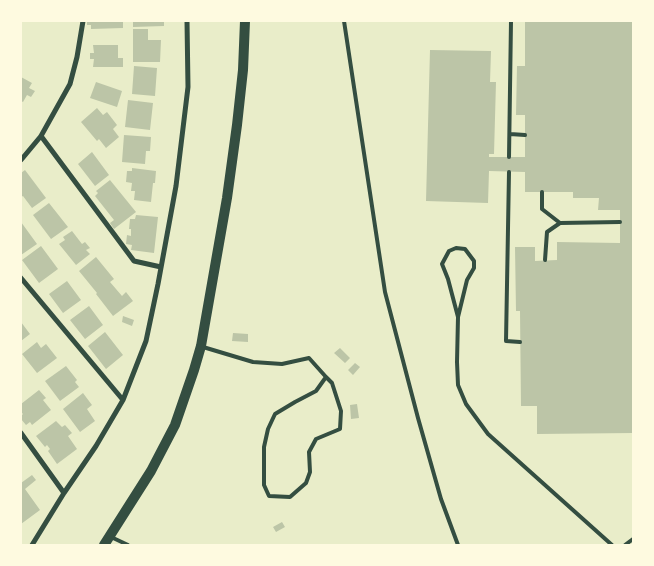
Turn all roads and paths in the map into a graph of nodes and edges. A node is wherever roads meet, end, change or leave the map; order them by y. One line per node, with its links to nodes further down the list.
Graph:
1 (83, 21): 8 (street)
2 (187, 21): 16 (street)
3 (245, 21): 20 (main road)
4 (344, 21): 29 (lane)
5 (511, 21): 6 (lane)
6 (510, 134): 7 (lane); 9 (lane)
7 (525, 135)
8 (41, 136): 10 (street); 16 (street)
9 (509, 157)
10 (21, 160)
11 (509, 172): 19 (lane)
12 (542, 192): 14 (lane)
13 (620, 222): 14 (lane)
14 (560, 223): 15 (lane)
15 (545, 260)
16 (161, 267): 22 (street)
17 (21, 278): 22 (street)
18 (458, 317): 18 (lane); 30 (lane)
19 (520, 342)
20 (201, 346): 21 (lane); 26 (main road)
21 (326, 377): 21 (lane)
22 (122, 400): 24 (street)
23 (21, 433): 24 (street)
24 (64, 493): 27 (street)
25 (633, 539): 31 (lane)
26 (107, 540): 28 (lane)
27 (32, 545)
28 (128, 545)
29 (458, 545)
30 (612, 545)
31 (624, 545)

